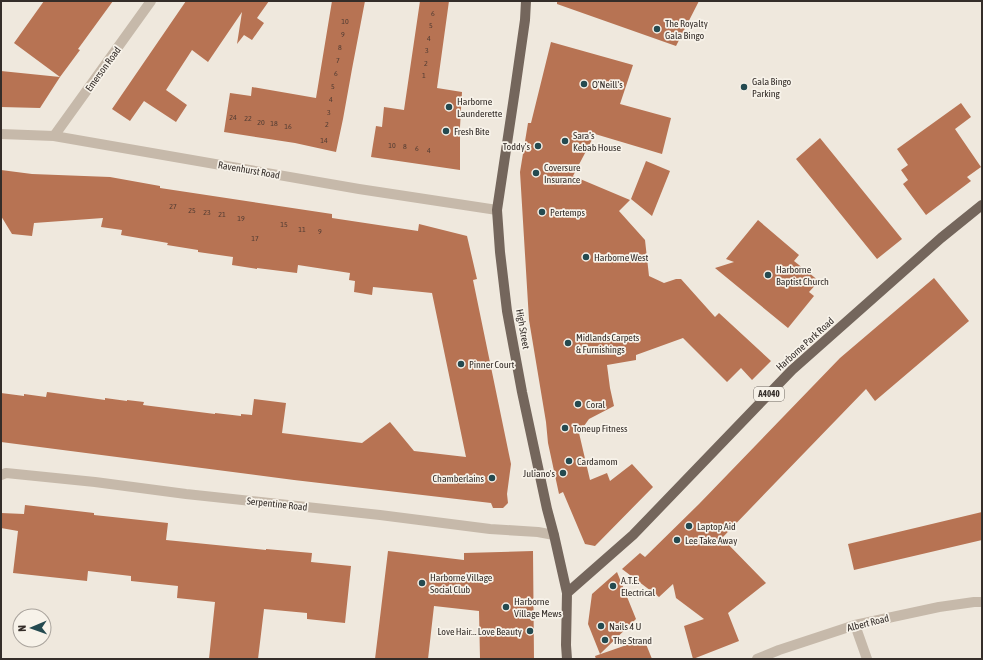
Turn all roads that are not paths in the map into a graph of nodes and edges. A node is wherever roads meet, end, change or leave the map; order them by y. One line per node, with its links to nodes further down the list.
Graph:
1 (151, 1): 4 (street, Emerson Road)
2 (526, 1): 6 (main road, High Street)
3 (1, 134): 4 (street, Ravenhurst Road)
4 (54, 136): 6 (street, Ravenhurst Road)
5 (982, 205): 9 (main road, Harborne Park Road / A4040)
6 (497, 210): 8 (main road, High Street)
7 (1, 475): 8 (street, Serpentine Road)
8 (554, 535): 9 (main road, High Street)
9 (567, 593): 12 (main road, High Street)
10 (982, 602): 11 (street, Albert Road)
11 (855, 625): 13 (street, Albert Road); 14 (street)
12 (567, 659)
13 (758, 659)
14 (867, 659)

